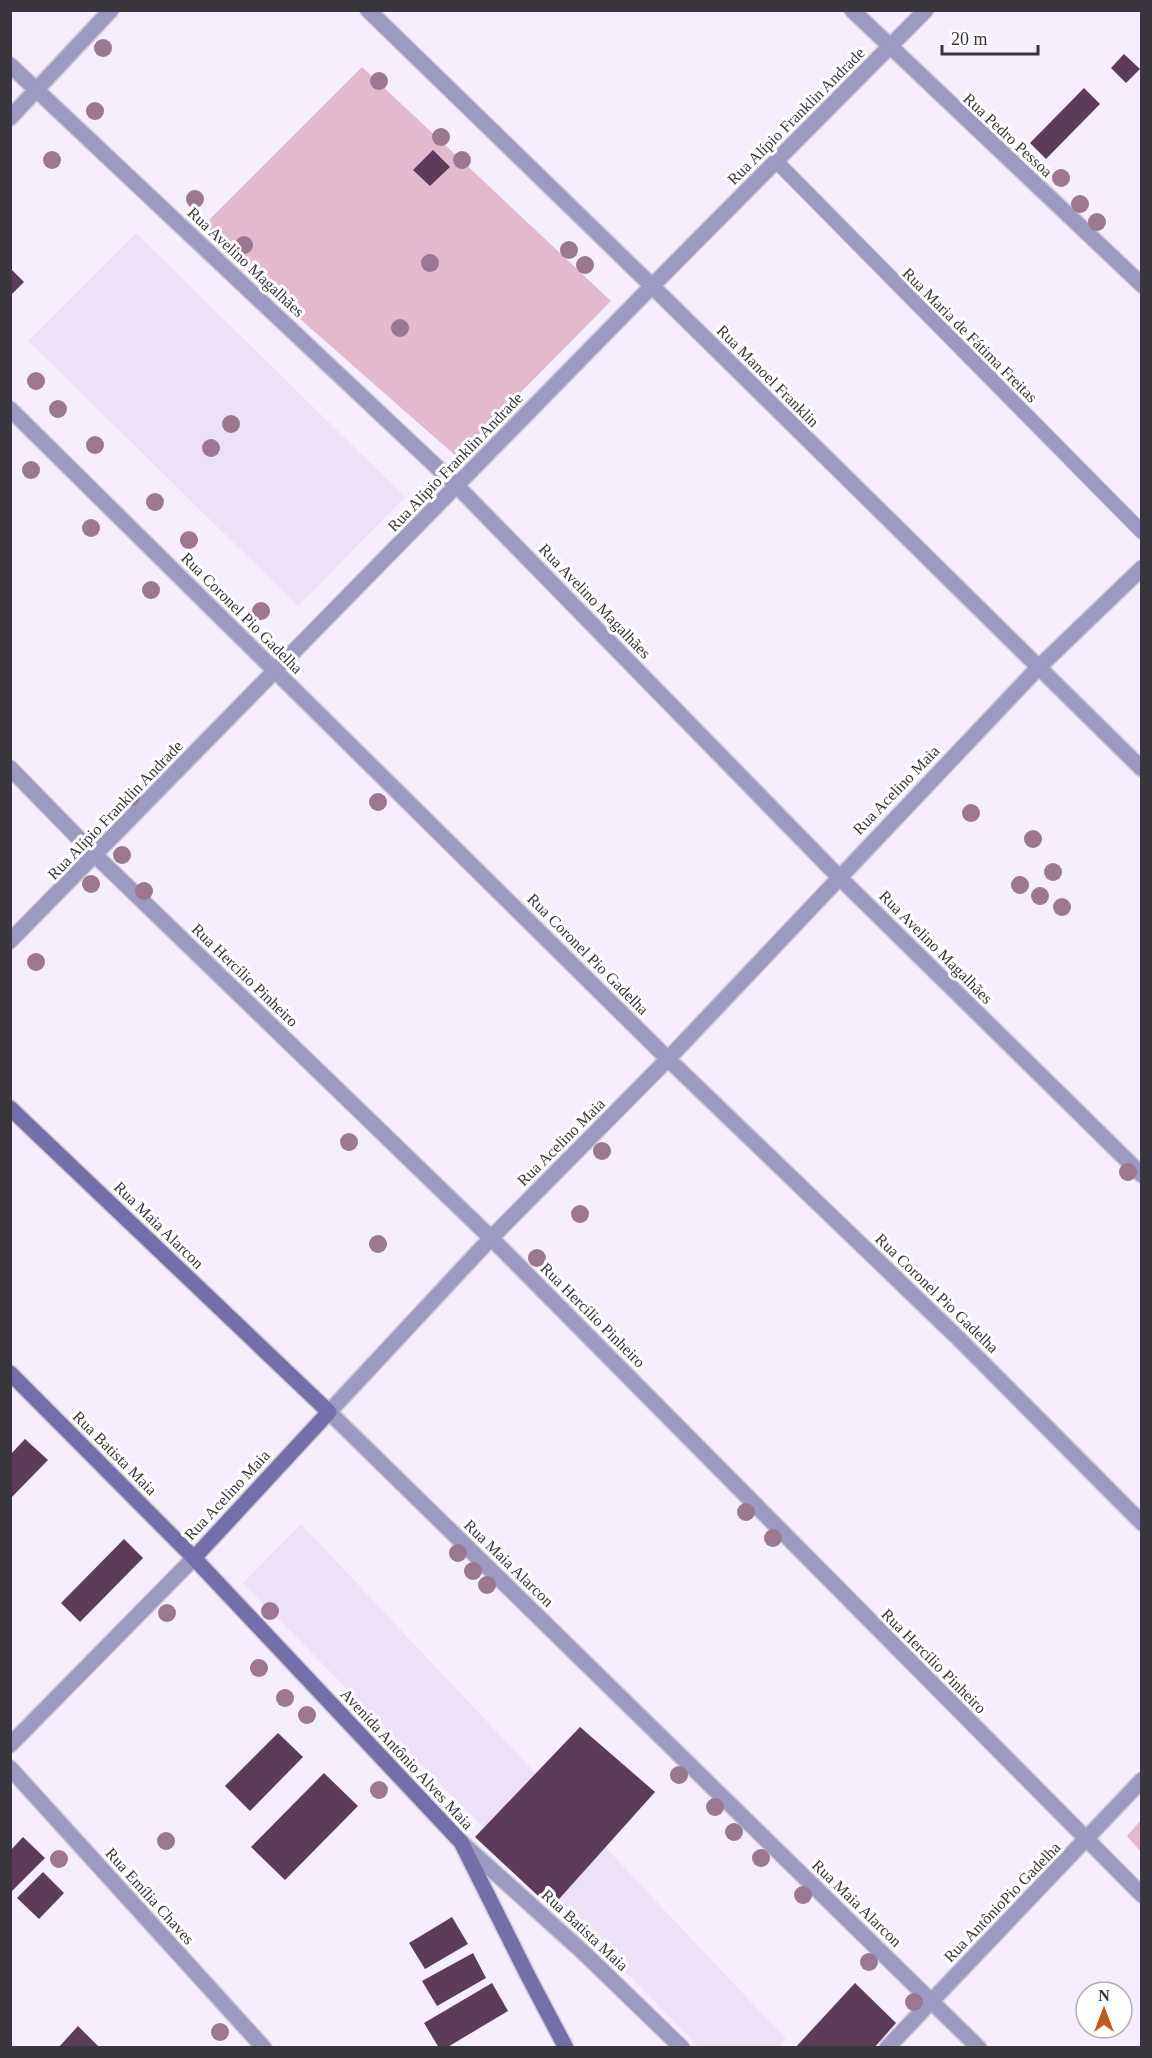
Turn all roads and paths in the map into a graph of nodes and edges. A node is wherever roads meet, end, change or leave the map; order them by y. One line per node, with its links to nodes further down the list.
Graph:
1 (111, 10): 7 (street)
2 (368, 10): 11 (street, Rua Manoel Franklin)
3 (852, 10): 5 (street, Rua Pedro Pessoa)
4 (926, 10): 5 (street, Rua Alípio Franklin Andrade)
5 (889, 48): 9 (street, Rua Alípio Franklin Andrade); 10 (street, Rua Pedro Pessoa)
6 (10, 65): 7 (street, Rua Avelino Magalhães)
7 (37, 91): 8 (street); 13 (street, Rua Avelino Magalhães)
8 (10, 118)
9 (776, 161): 11 (street, Rua Alípio Franklin Andrade); 14 (lane, Rua Maria de Fátima Freitas)
10 (1142, 285)
11 (652, 286): 13 (street, Rua Alípio Franklin Andrade); 16 (street, Rua Manoel Franklin)
12 (10, 409): 17 (street, Rua Coronel Pio Gadelha)
13 (457, 486): 17 (street, Rua Alípio Franklin Andrade); 21 (street, Rua Avelino Magalhães)
14 (1142, 532)
15 (1142, 568): 16 (street, Rua Acelino Maia)
16 (1038, 668): 19 (street, Rua Manoel Franklin); 21 (street, Rua Acelino Maia)
17 (276, 671): 20 (street, Rua Alípio Franklin Andrade); 23 (street, Rua Coronel Pio Gadelha)
18 (10, 768): 20 (street, Rua Hercílio Pinheiro)
19 (1142, 769)
20 (95, 855): 22 (street, Rua Alípio Franklin Andrade); 26 (street, Rua Hercílio Pinheiro)
21 (839, 877): 23 (street, Rua Acelino Maia); 25 (street, Rua Avelino Magalhães)
22 (10, 941)
23 (668, 1059): 26 (street, Rua Acelino Maia); 29 (street, Rua Coronel Pio Gadelha)
24 (10, 1108): 28 (main road, Rua Maia Alarcon)
25 (1142, 1174)
26 (491, 1238): 28 (street, Rua Acelino Maia); 34 (street, Rua Hercílio Pinheiro)
27 (10, 1372): 30 (main road, Rua Batista Maia)
28 (329, 1412): 30 (main road, Rua Acelino Maia); 37 (street, Rua Maia Alarcon)
29 (1142, 1523)
30 (194, 1558): 31 (street, Rua Acelino Maia); 35 (main road, Avenida Antônio Alves Maia)
31 (10, 1745)
32 (10, 1768): 38 (street, Rua Emília Chaves)
33 (1142, 1780): 34 (street, Rua AntônioPio Gadelha)
34 (1086, 1840): 36 (street, Rua Hercílio Pinheiro); 37 (street, Rua AntônioPio Gadelha)
35 (461, 1842): 39 (main road, Avenida Antônio Alves Maia); 40 (street, Rua Batista Maia)
36 (1142, 1895)
37 (932, 2001): 41 (street, Rua AntônioPio Gadelha); 42 (street, Rua Maia Alarcon)
38 (264, 2048)
39 (566, 2048)
40 (682, 2048)
41 (887, 2048)
42 (979, 2048)

